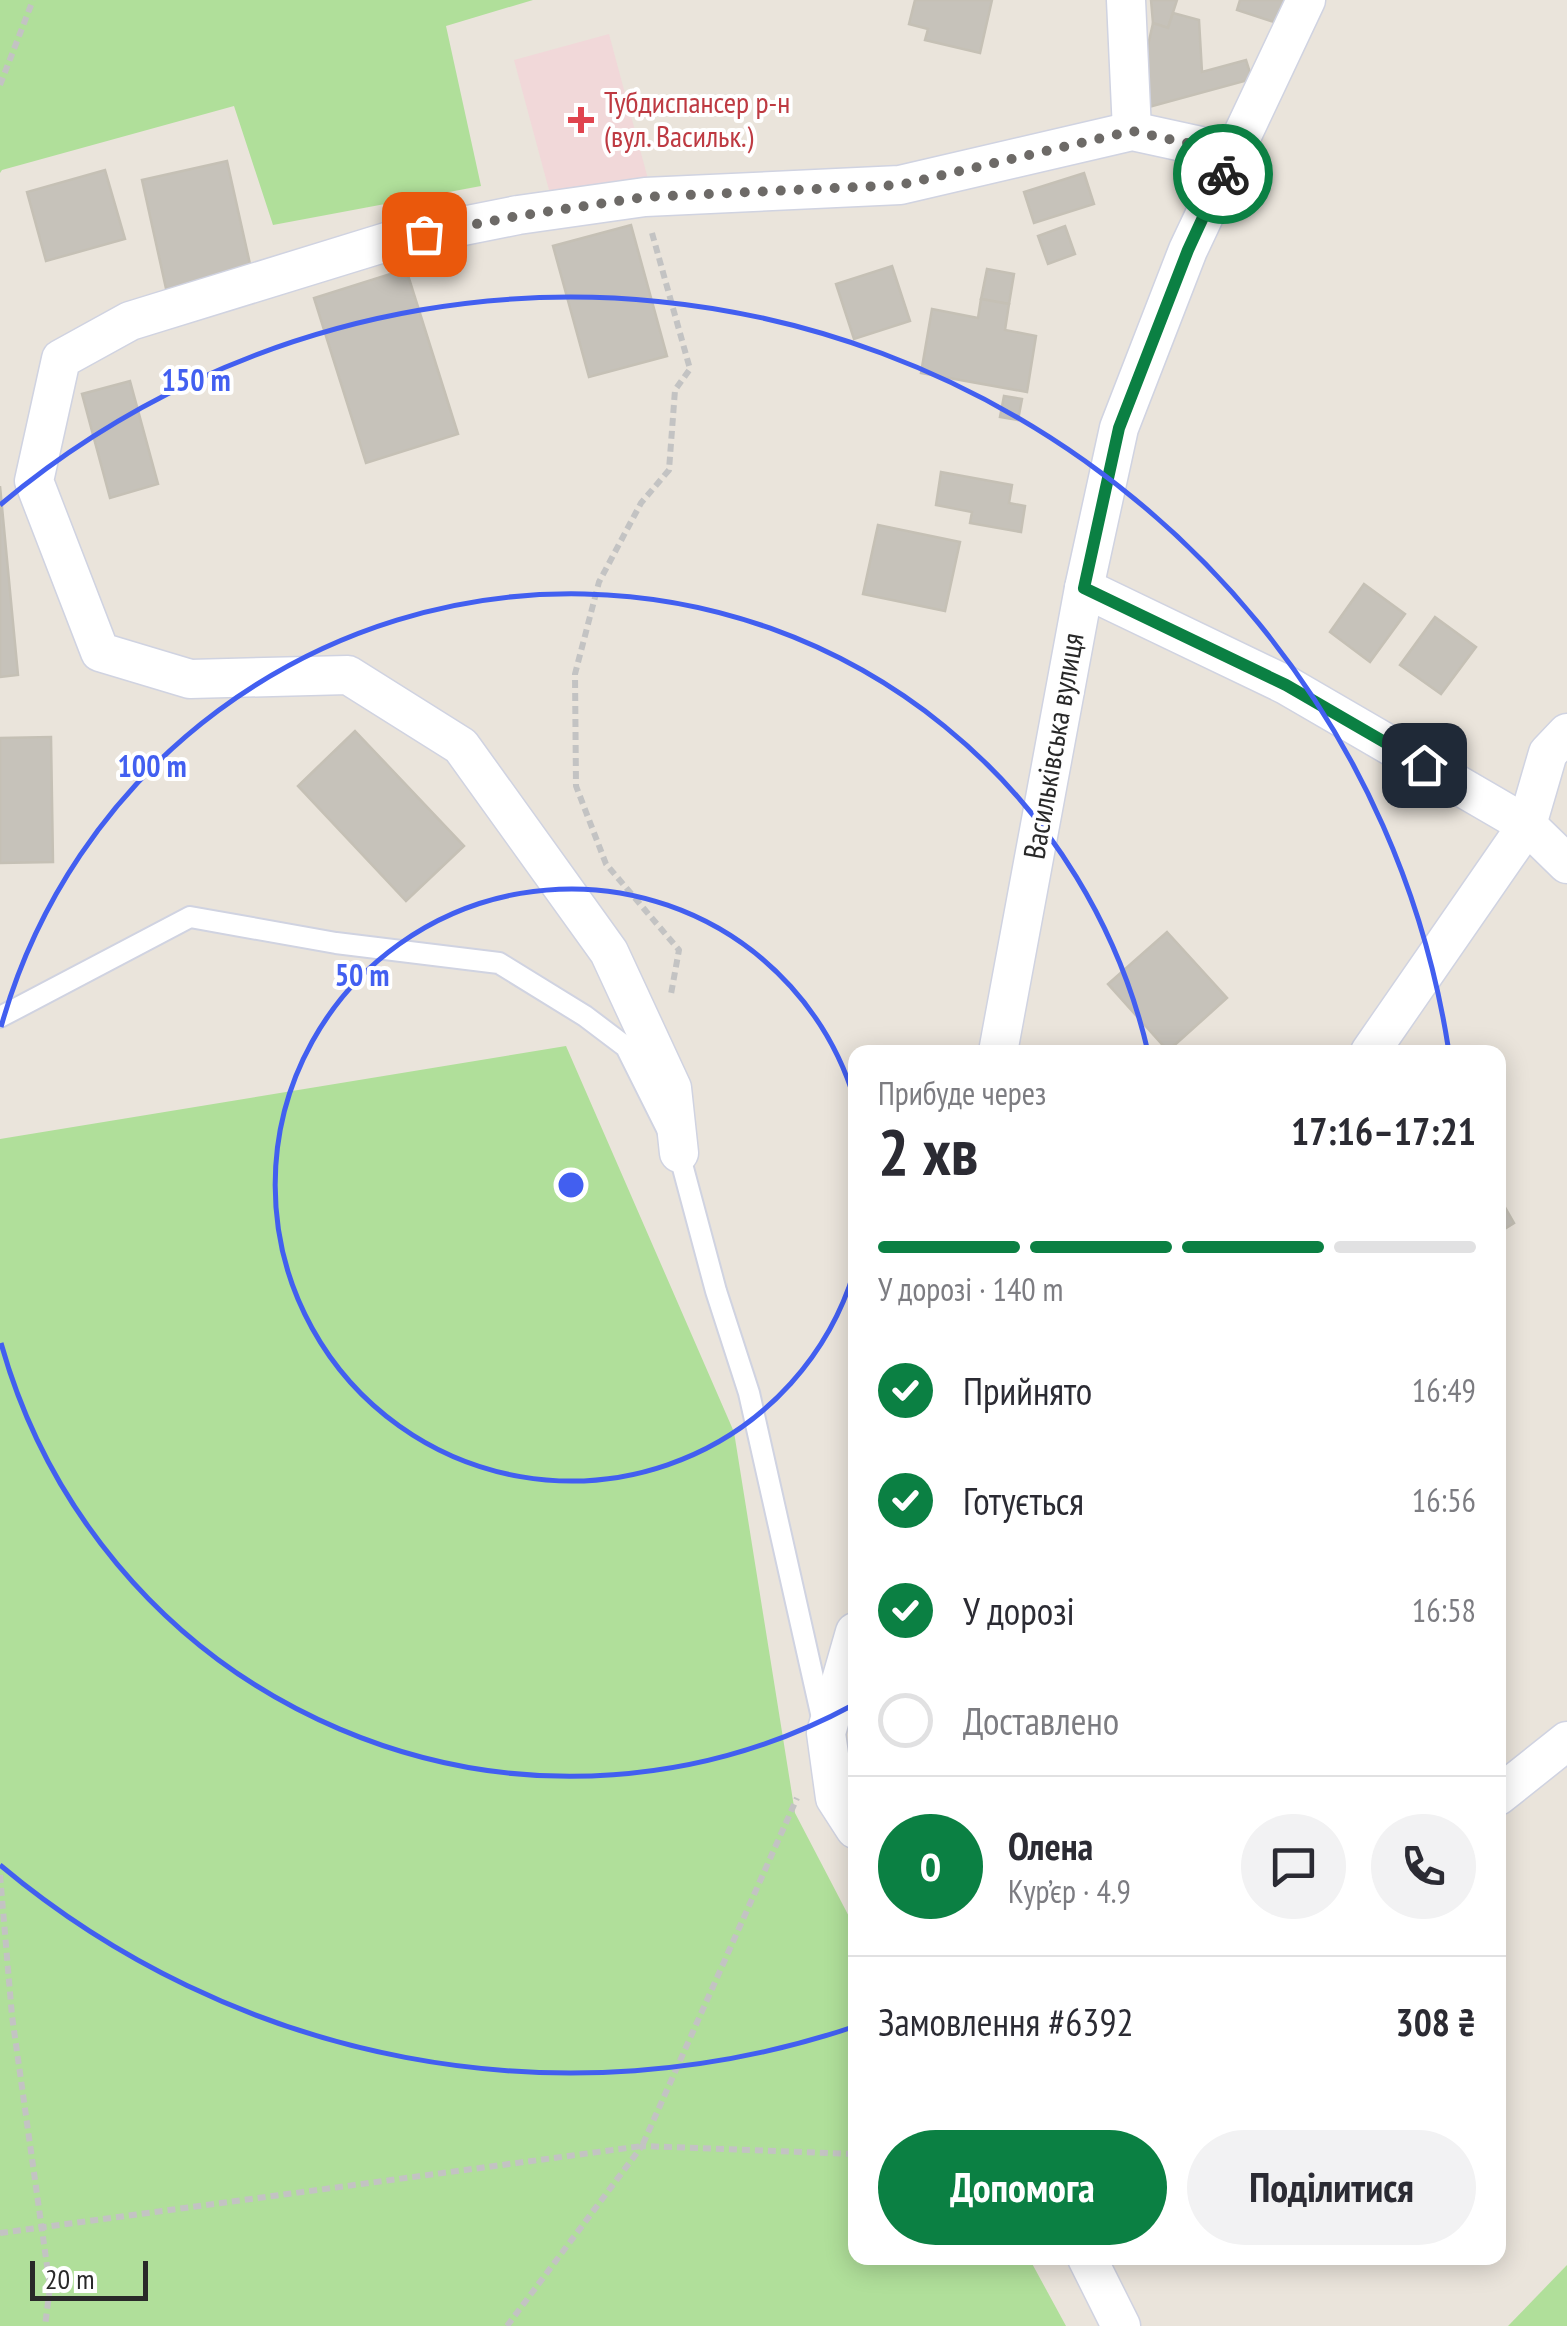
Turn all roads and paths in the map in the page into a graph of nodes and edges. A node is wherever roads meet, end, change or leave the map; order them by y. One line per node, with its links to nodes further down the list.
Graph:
1 (33, 0): 4 (path)
2 (1126, 0): 5 (street)
3 (1306, 0): 6 (street, Васильківська вулиця)
4 (0, 85)
5 (1132, 131): 6 (street); 7 (street)
6 (1232, 153): 8 (street, Васильківська вулиця)
7 (645, 197): 13 (path); 13 (street)
8 (1084, 588): 10 (street); 14 (street, Васильківська вулиця)
9 (1567, 733): 10 (street)
10 (1527, 825): 11 (street); 15 (street)
11 (1567, 864)
12 (0, 1017): 16 (lane)
13 (651, 1043): 16 (street)
14 (999, 1045)
15 (1375, 1045)
16 (680, 1153): 18 (lane)
17 (848, 1656): 18 (street)
18 (826, 1733): 21 (street); 23 (path)
19 (1567, 1740): 20 (street)
20 (1506, 1790)
21 (848, 1818)
22 (0, 1875): 25 (path)
23 (642, 2146): 24 (path); 25 (path); 29 (path)
24 (848, 2154)
25 (42, 2228): 26 (path); 28 (path)
26 (0, 2233)
27 (1091, 2265): 30 (street)
28 (45, 2326)
29 (506, 2326)
30 (1122, 2326)

